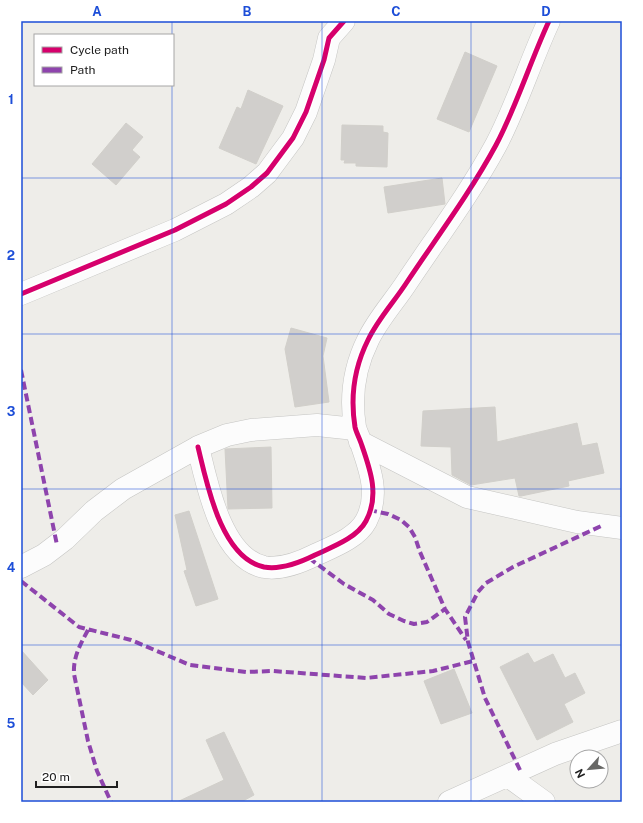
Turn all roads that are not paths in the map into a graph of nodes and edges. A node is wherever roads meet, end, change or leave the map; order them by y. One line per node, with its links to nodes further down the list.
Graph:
1 (344, 21): 3 (street)
2 (549, 21): 4 (street)
3 (21, 294)
4 (358, 435): 5 (street); 5 (street); 6 (street)
5 (198, 447): 7 (street)
6 (622, 528)
7 (21, 567)
8 (622, 731): 9 (street)
9 (508, 776): 10 (street); 11 (street)
10 (449, 802)
11 (544, 802)

